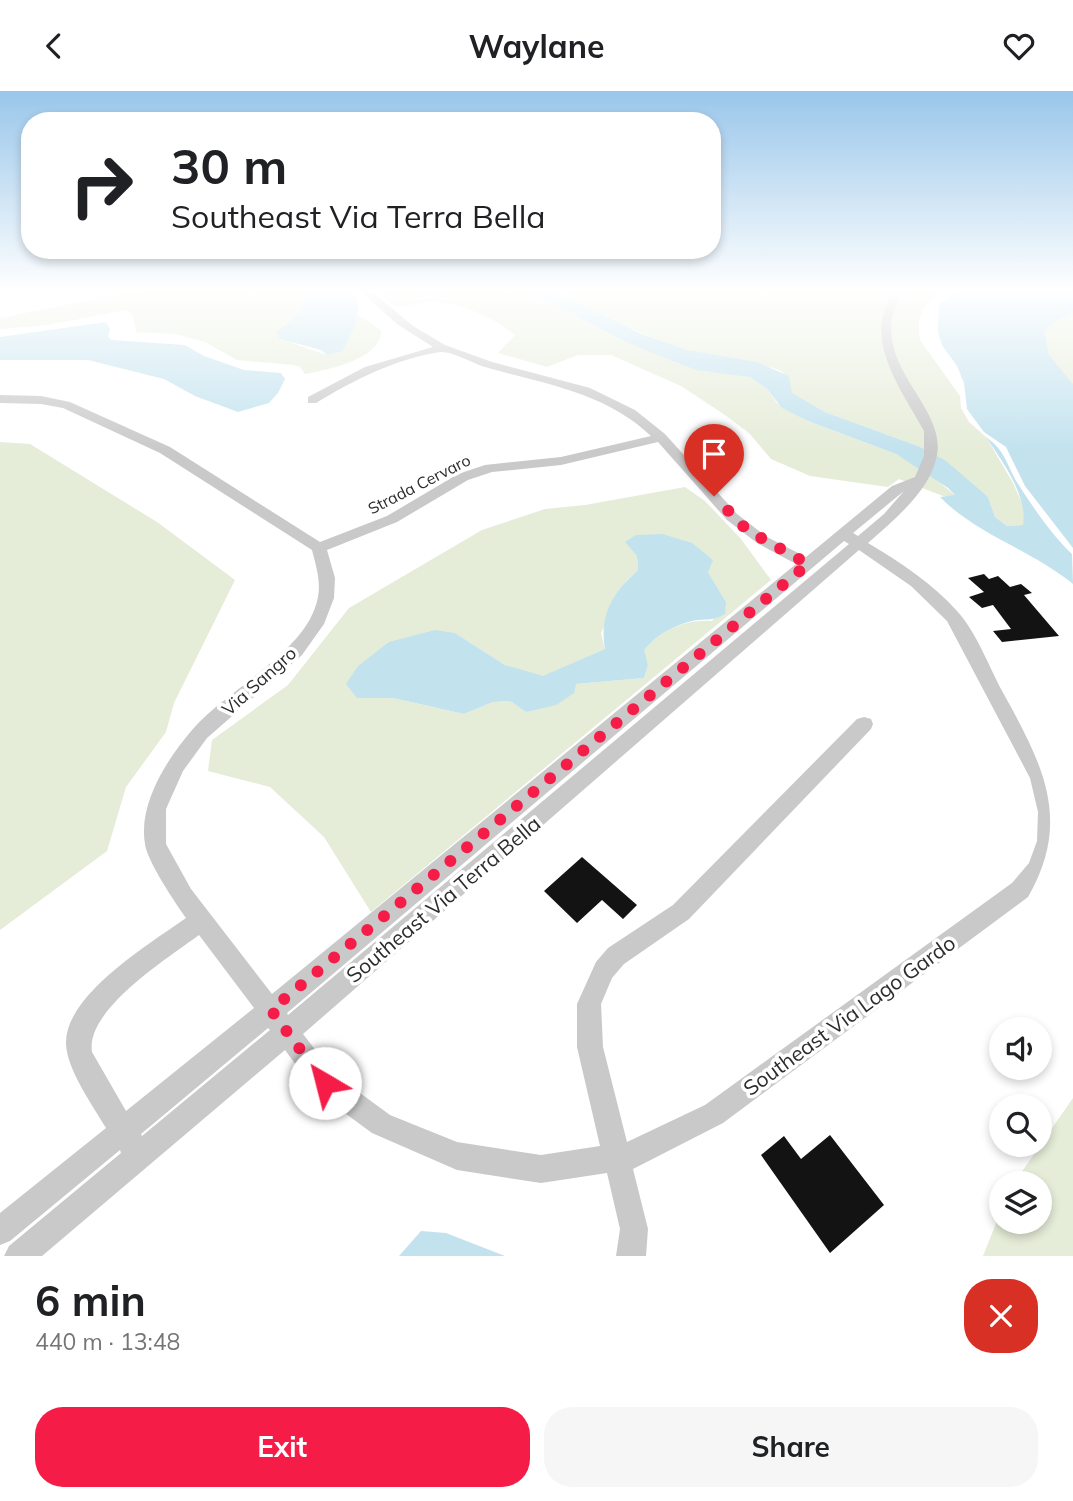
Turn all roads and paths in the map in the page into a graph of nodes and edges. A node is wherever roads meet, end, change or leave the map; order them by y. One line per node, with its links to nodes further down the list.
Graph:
1 (437, 344): 3 (street)
2 (887, 344): 7 (street, Southeast Via Terra Bella)
3 (443, 348): 5 (street); 6 (street)
4 (0, 399): 8 (street)
5 (312, 400)
6 (661, 437): 8 (street, Strada Cervaro); 9 (street)
7 (852, 539): 9 (street, Southeast Via Terra Bella); 13 (street, Southeast Via Terra Bella); 16 (street, Southeast Via Lago Gardo)
8 (318, 548): 11 (street, Via Sangro)
9 (808, 564): 12 (street, Southeast Via Terra Bella)
10 (864, 724): 16 (street)
11 (202, 920): 12 (street, Via Sangro); 14 (street)
12 (271, 1010): 13 (street, Via Sangro); 14 (street, Southeast Via Terra Bella)
13 (287, 1032): 15 (street, Southeast Via Terra Bella); 16 (street, Southeast Via Lago Gardo)
14 (123, 1130): 15 (street); 17 (street, Southeast Via Terra Bella)
15 (139, 1156): 18 (street, Southeast Via Terra Bella)
16 (617, 1158): 19 (street)
17 (0, 1231)
18 (19, 1256)
19 (631, 1256)

